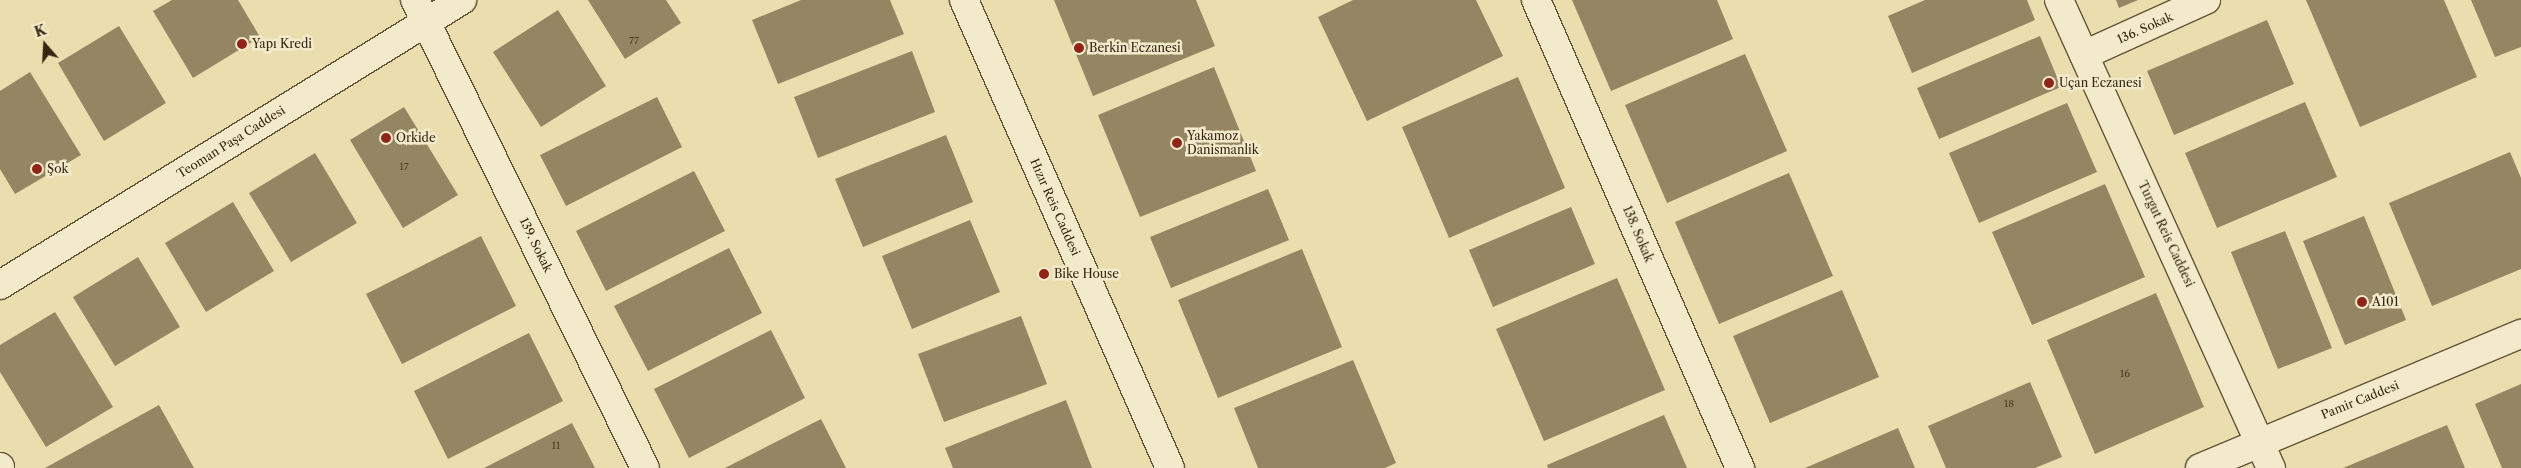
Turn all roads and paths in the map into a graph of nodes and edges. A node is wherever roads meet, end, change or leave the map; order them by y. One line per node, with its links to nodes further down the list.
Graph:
1 (462, 0): 6 (street, Teoman Paşa Caddesi)
2 (964, 0): 12 (street, Hızır Reis Caddesi)
3 (1536, 0): 13 (street, 138. Sokak)
4 (2059, 0): 7 (street, Turgut Reis Caddesi)
5 (2206, 0): 7 (street, 136. Sokak)
6 (421, 10): 8 (street, Teoman Paşa Caddesi); 11 (street, 139. Sokak)
7 (2084, 55): 10 (street, Turgut Reis Caddesi)
8 (0, 285)
9 (2521, 334): 10 (street, Pamir Caddesi)
10 (2261, 442): 14 (street, Pamir Caddesi); 15 (street, Turgut Reis Caddesi)
11 (645, 468)
12 (1170, 468)
13 (1740, 468)
14 (2200, 468)
15 (2271, 468)

